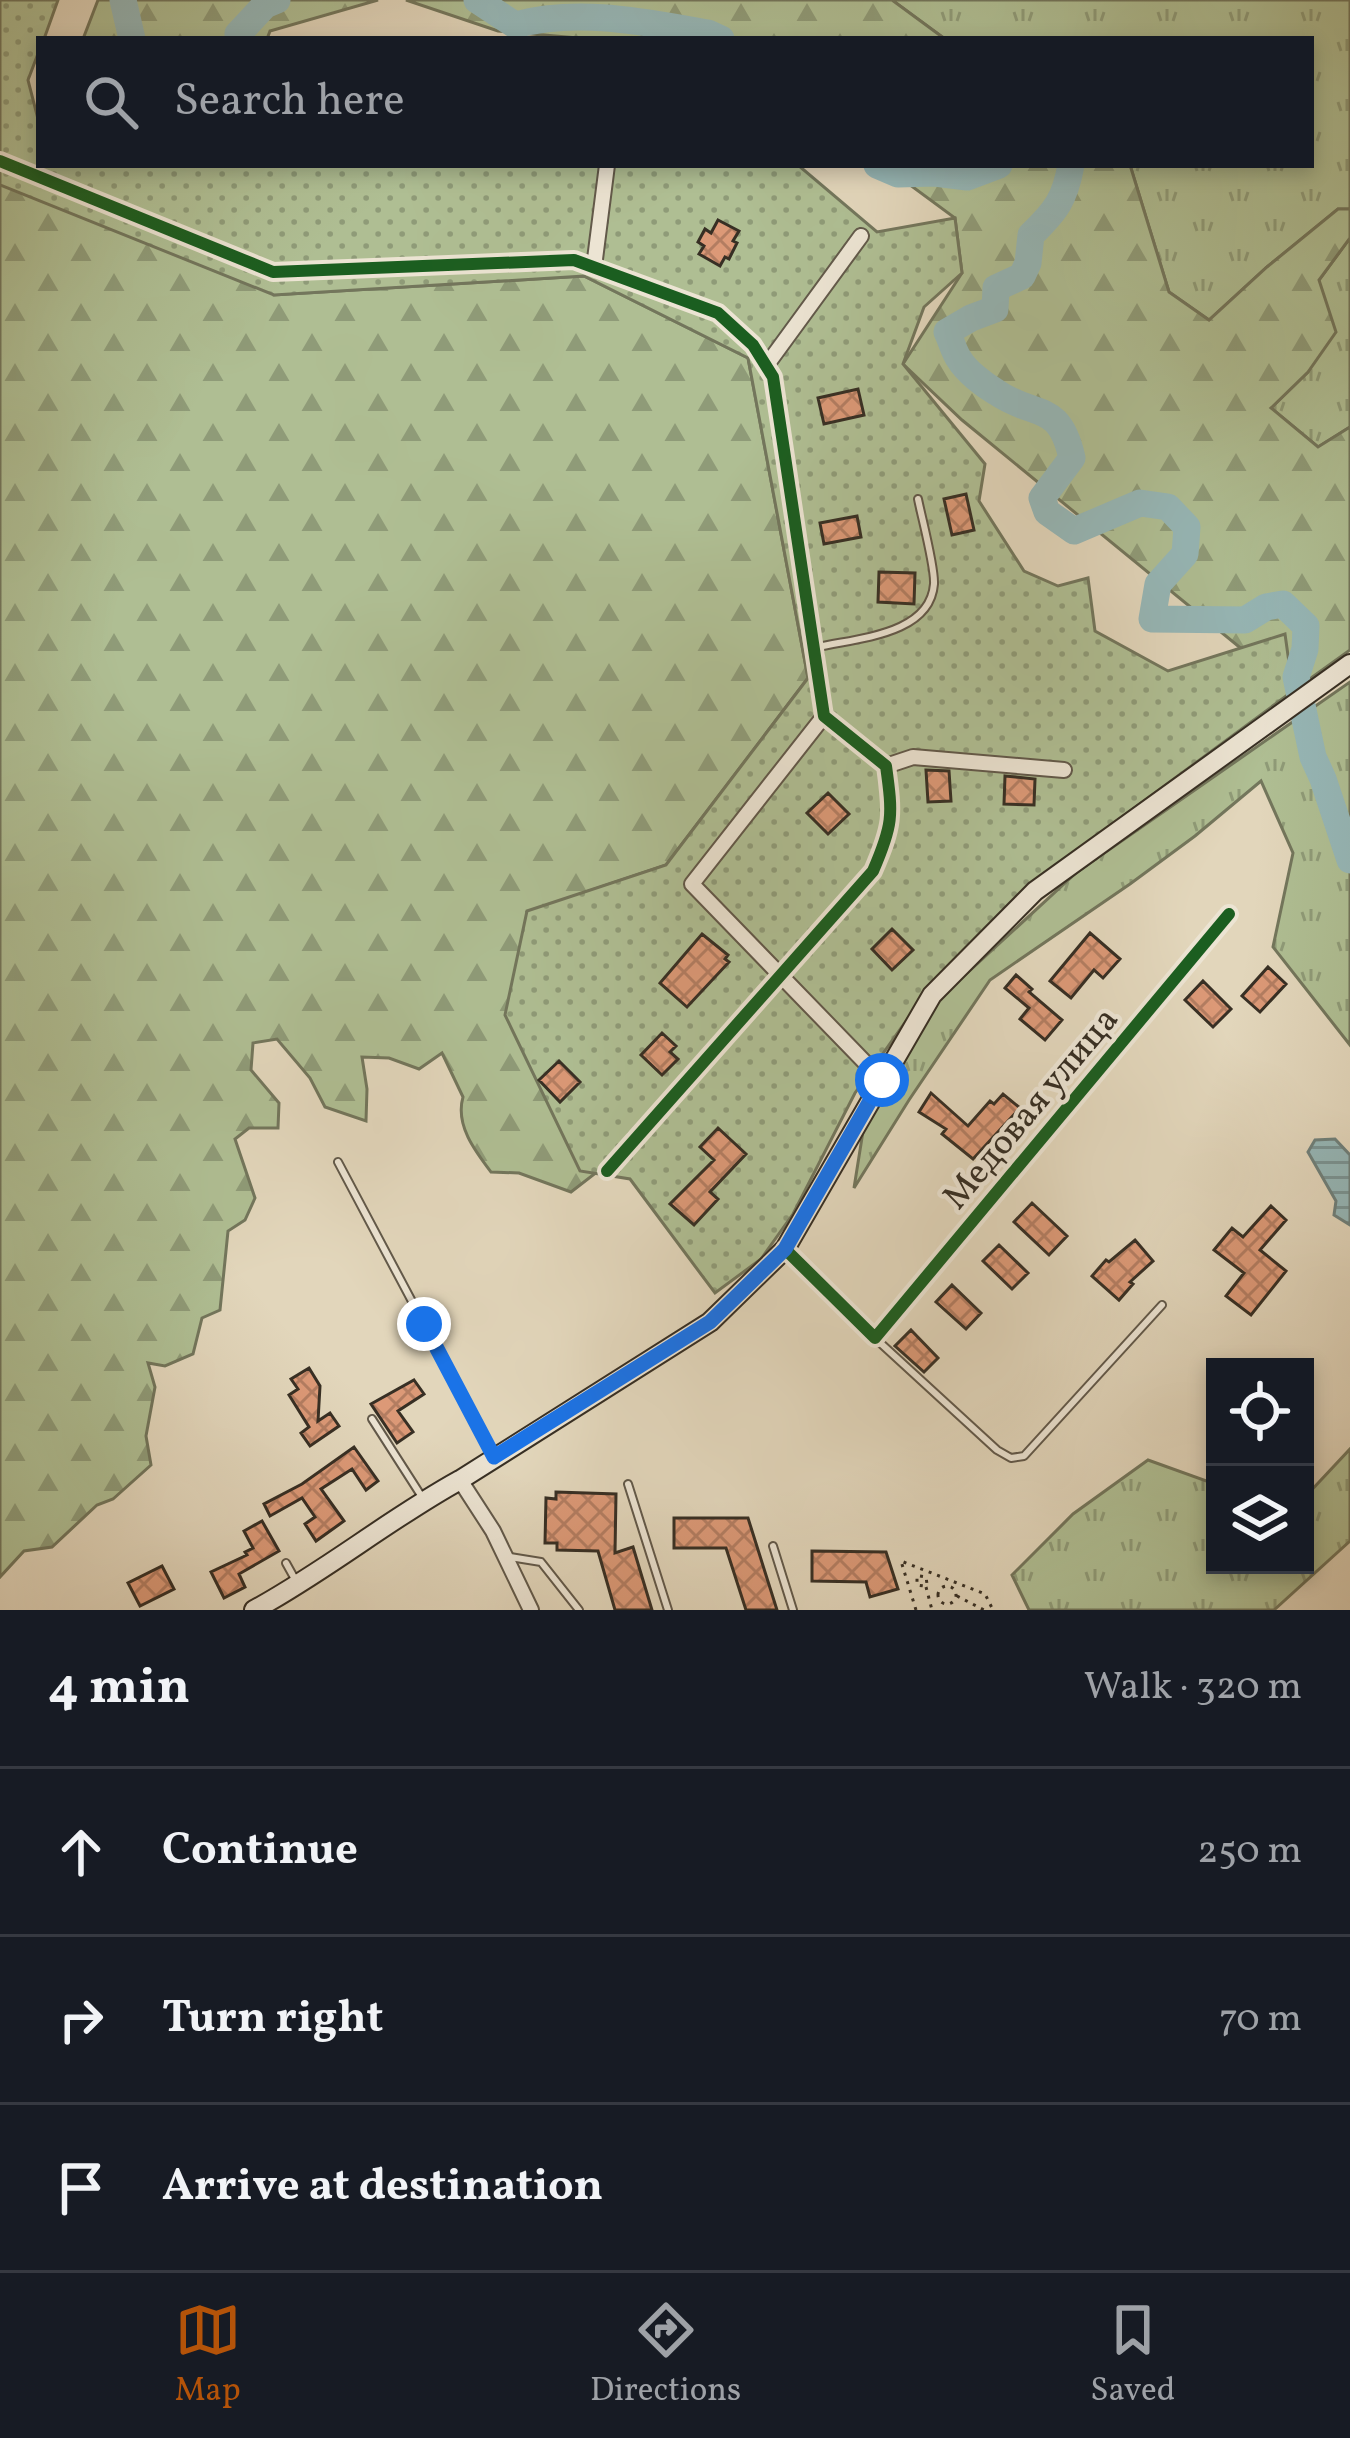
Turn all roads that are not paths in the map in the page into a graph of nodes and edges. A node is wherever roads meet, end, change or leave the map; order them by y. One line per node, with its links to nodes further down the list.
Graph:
1 (0, 161): 4 (street)
2 (607, 168): 4 (street)
3 (861, 236): 5 (street)
4 (594, 267): 5 (street)
5 (766, 366): 7 (street)
6 (918, 500): 7 (lane)
7 (814, 648): 9 (street)
8 (1350, 664): 14 (main road)
9 (824, 716): 10 (street); 13 (street)
10 (886, 766): 11 (street); 13 (street)
11 (1064, 770)
12 (1229, 914): 19 (street, Медовая улица)
13 (782, 975): 14 (street); 16 (street)
14 (882, 1080): 17 (main road)
15 (338, 1162): 21 (lane)
16 (607, 1171)
17 (785, 1249): 19 (street); 21 (main road)
18 (1162, 1305): 19 (lane)
19 (875, 1338)
20 (372, 1419): 24 (lane)
21 (494, 1457): 22 (main road)
22 (460, 1480): 24 (main road); 26 (street)
23 (628, 1484): 32 (lane)
24 (424, 1500): 28 (main road)
25 (772, 1546): 33 (lane)
26 (505, 1556): 30 (street); 31 (lane)
27 (286, 1563): 28 (lane)
28 (298, 1584): 29 (main road)
29 (254, 1610)
30 (531, 1610)
31 (579, 1610)
32 (668, 1610)
33 (794, 1610)

